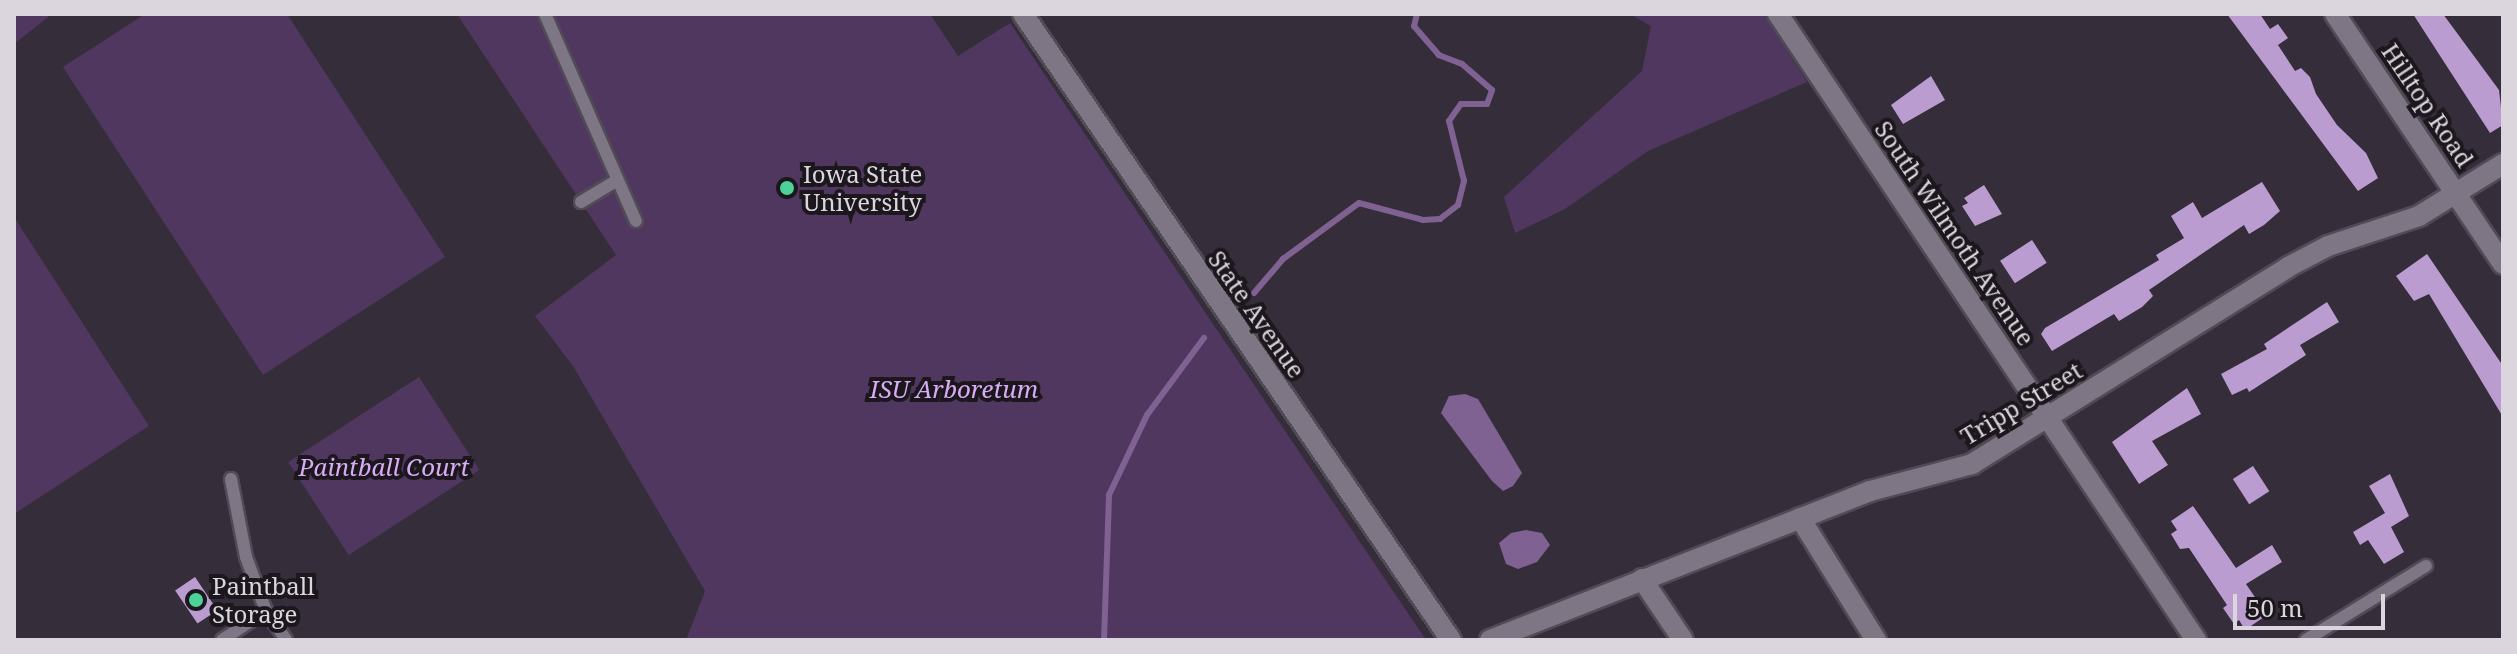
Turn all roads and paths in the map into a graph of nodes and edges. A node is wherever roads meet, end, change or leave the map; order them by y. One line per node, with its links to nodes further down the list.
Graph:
1 (545, 14): 6 (lane)
2 (1023, 14): 19 (street, State Avenue)
3 (1778, 14): 11 (street, South Wilmoth Avenue)
4 (2335, 14): 7 (street, Hilltop Road)
5 (2503, 164): 7 (street, Tripp Street)
6 (616, 181): 8 (lane); 9 (lane)
7 (2456, 194): 10 (street, Hilltop Road); 11 (street, Tripp Street)
8 (581, 202)
9 (636, 221)
10 (2503, 264)
11 (2049, 419): 13 (street, Tripp Street); 23 (street, South Wilmoth Avenue)
12 (231, 479): 16 (lane)
13 (1800, 518): 15 (street, Tripp Street); 22 (street)
14 (2426, 566): 24 (lane)
15 (1642, 579): 20 (street, Tripp Street); 21 (street)
16 (266, 611): 17 (lane); 18 (lane)
17 (222, 640)
18 (286, 640)
19 (1451, 640)
20 (1490, 640)
21 (1683, 640)
22 (1876, 640)
23 (2196, 640)
24 (2306, 640)

